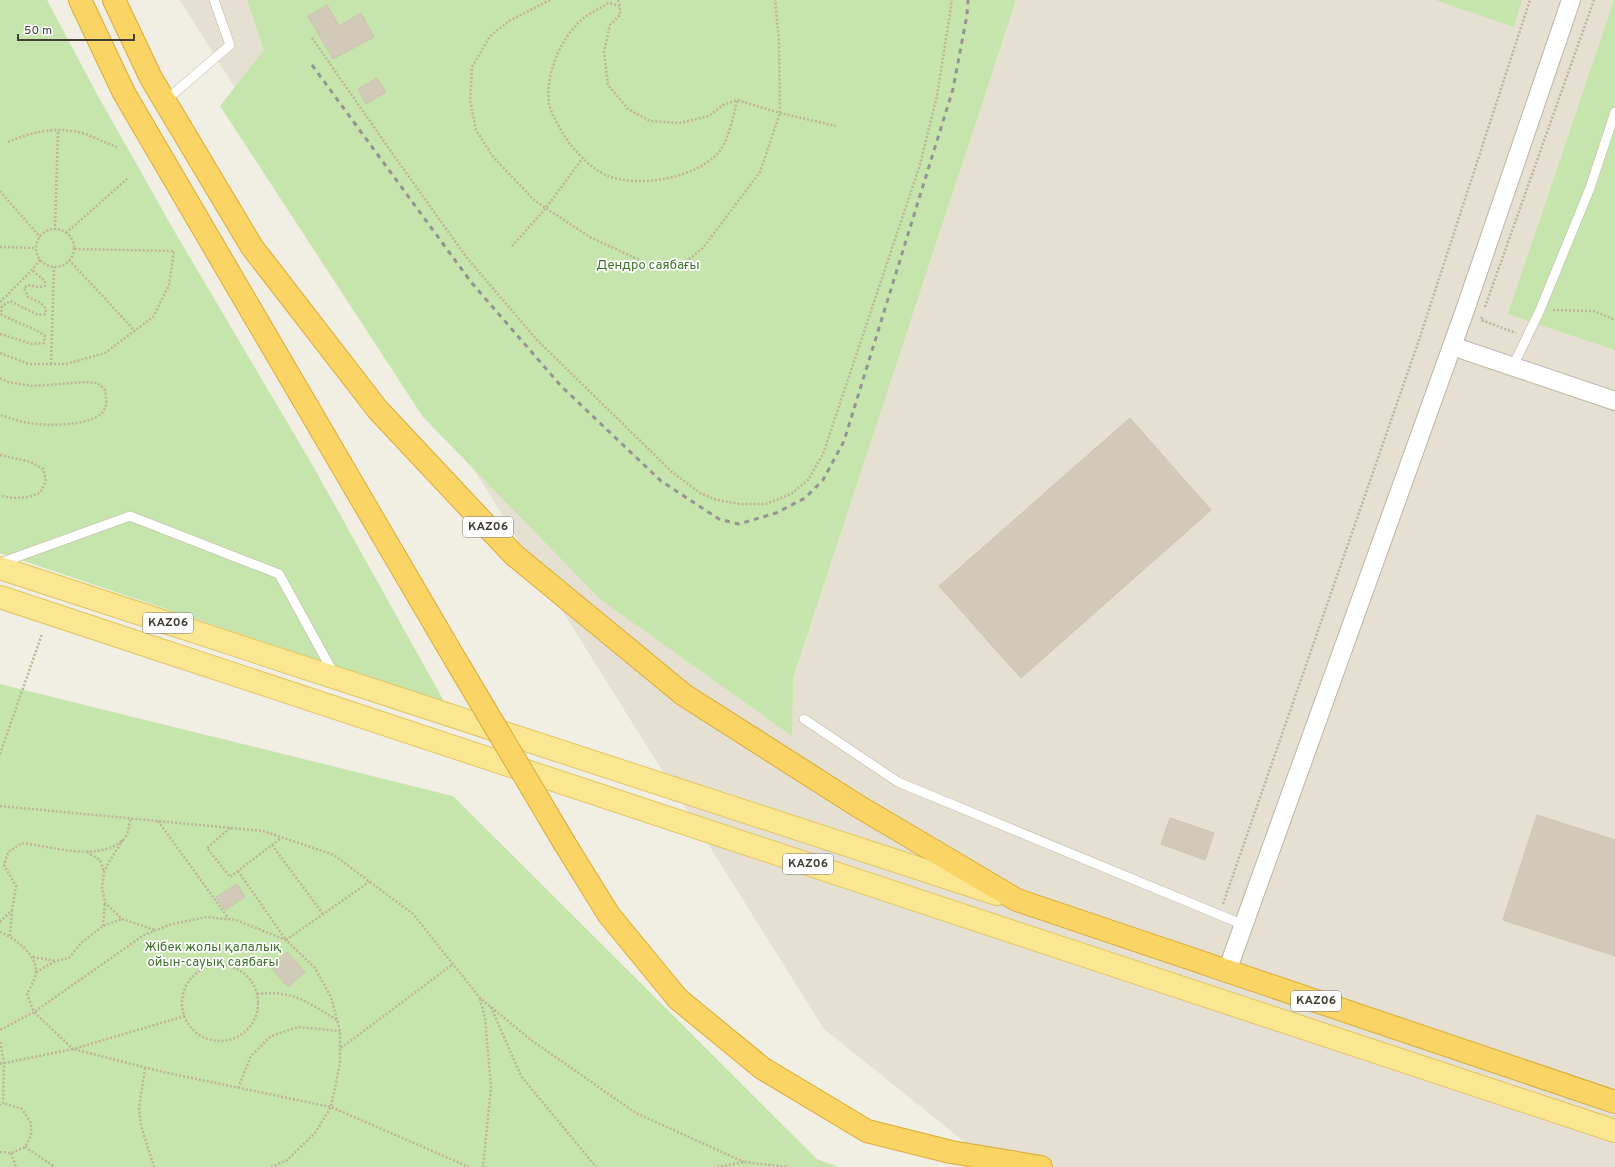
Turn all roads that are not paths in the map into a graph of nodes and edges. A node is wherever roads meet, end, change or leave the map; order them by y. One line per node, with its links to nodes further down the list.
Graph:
1 (80, 0): 22 (highway, bridge)
2 (114, 0): 5 (highway, KАZ06)
3 (214, 0): 5 (lane)
4 (1571, 0): 7 (street)
5 (165, 101): 17 (highway, KАZ06)
6 (1615, 112): 8 (lane)
7 (1452, 346): 8 (street); 18 (street)
8 (1513, 366): 9 (street)
9 (1615, 401)
10 (0, 563): 15 (lane)
11 (0, 568): 12 (main road, KАZ06)
12 (35, 579): 14 (main road); 15 (main road, KАZ06)
13 (0, 597): 14 (main road, KАZ06)
14 (26, 606): 21 (main road, KАZ06)
15 (337, 679): 17 (main road, KАZ06)
16 (804, 719): 18 (lane)
17 (1017, 900): 19 (highway, KАZ06)
18 (1244, 925): 19 (street)
19 (1227, 971): 20 (highway, KАZ06)
20 (1615, 1102)
21 (1615, 1131)
22 (1041, 1167)

